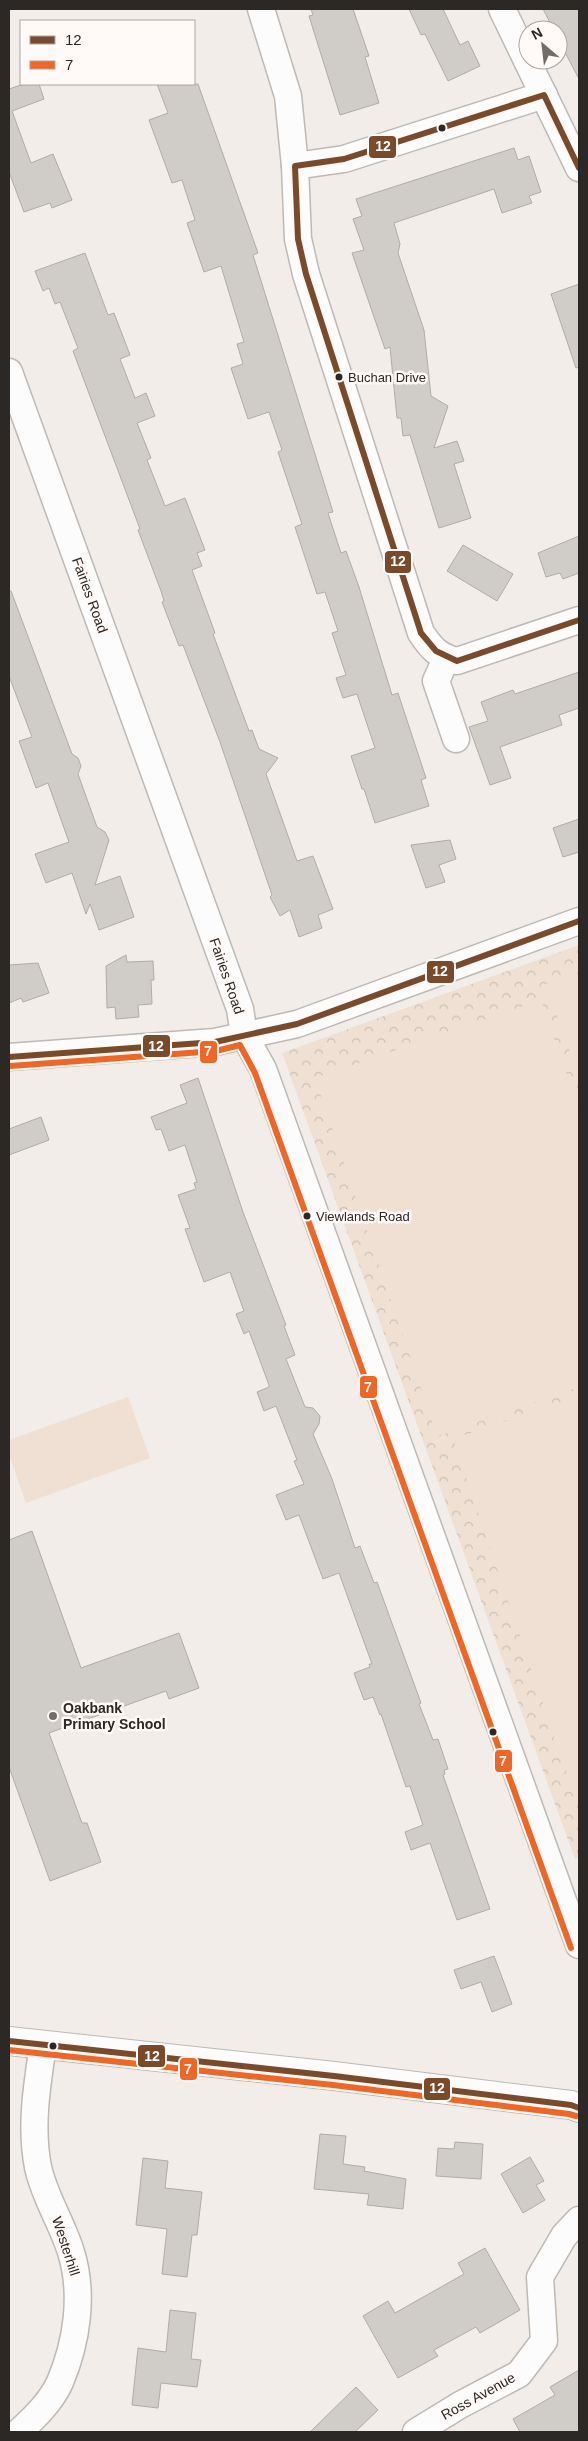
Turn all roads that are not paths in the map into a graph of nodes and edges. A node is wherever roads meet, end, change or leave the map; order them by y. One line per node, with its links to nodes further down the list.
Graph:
1 (261, 9): 4 (street)
2 (502, 9): 3 (street)
3 (544, 95): 4 (street); 5 (street)
4 (295, 166): 8 (street)
5 (579, 168)
6 (9, 372): 11 (street, Fairies Road)
7 (579, 620): 8 (street)
8 (446, 659): 9 (street)
9 (456, 739)
10 (579, 921): 11 (street)
11 (244, 1035): 12 (street); 13 (street, Fairies Road)
12 (9, 1057)
13 (569, 1892): 14 (street, Fairies Road)
14 (579, 1945)
15 (9, 2041): 16 (street)
16 (43, 2045): 17 (street); 19 (street, Westerhill)
17 (579, 2108)
18 (579, 2220): 20 (street, Ross Avenue)
19 (19, 2432)
20 (416, 2432)

